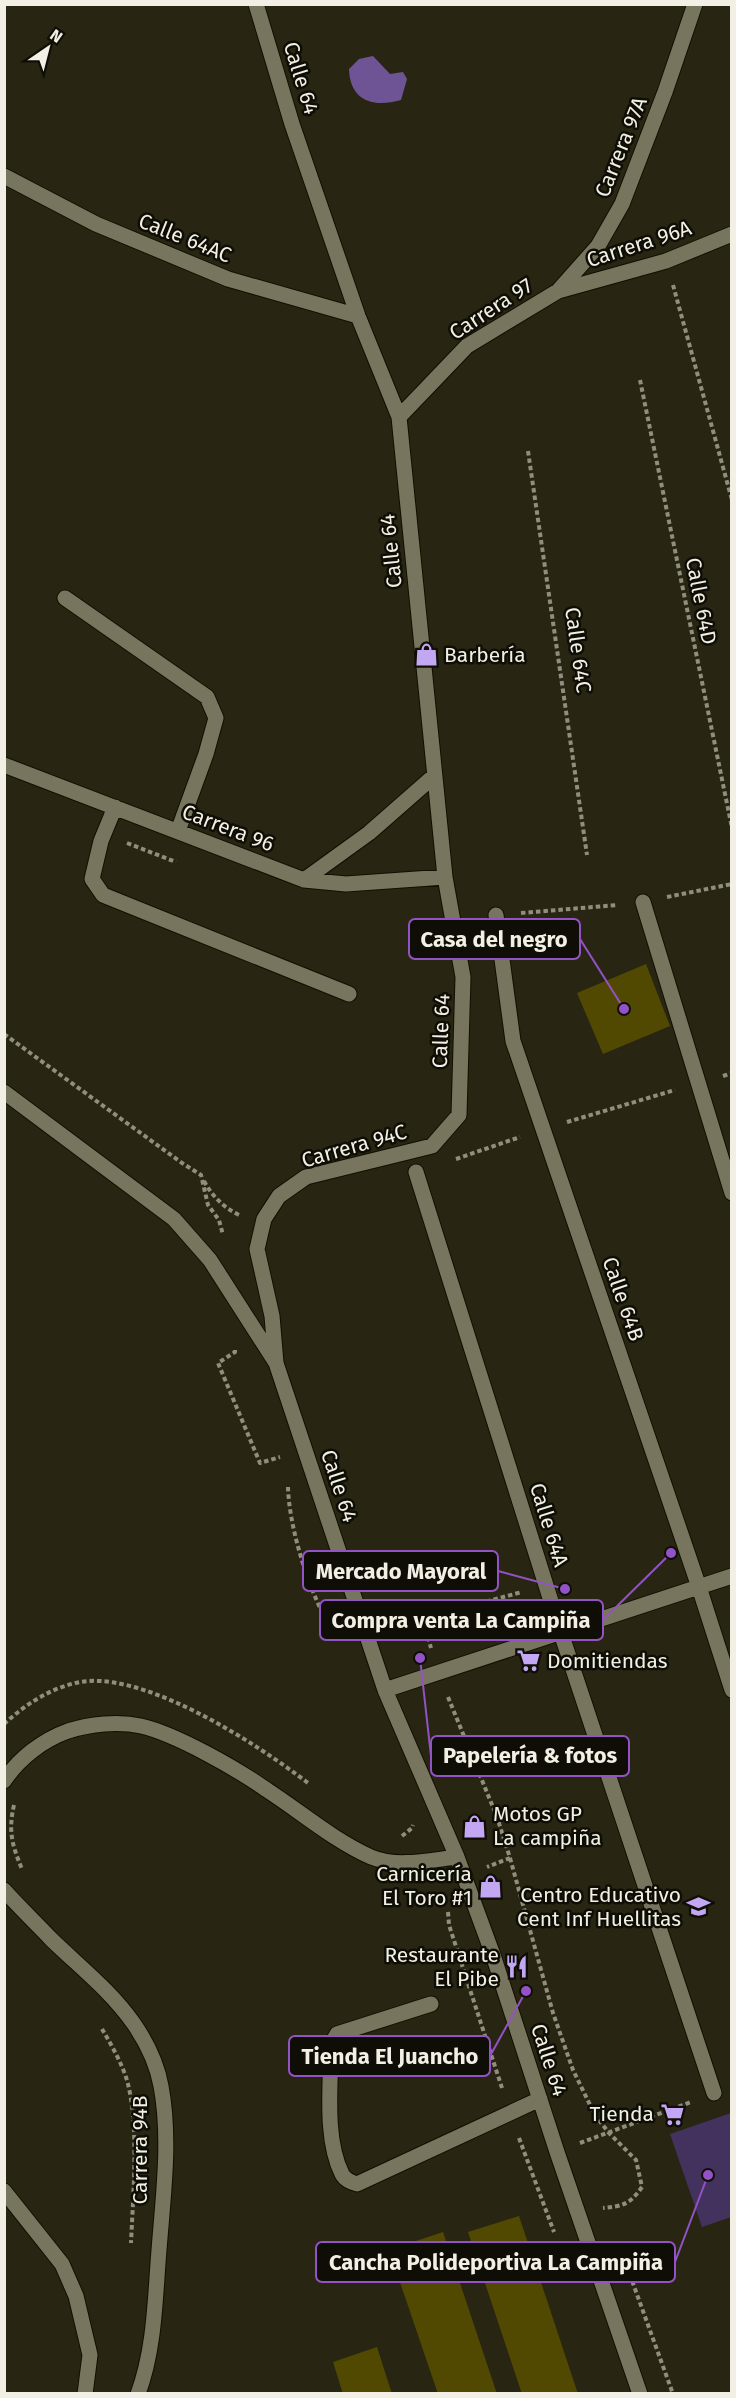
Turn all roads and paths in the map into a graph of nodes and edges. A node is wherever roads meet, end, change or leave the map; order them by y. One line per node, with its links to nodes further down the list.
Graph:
1 (256, 4): 7 (street, Calle 64)
2 (694, 4): 6 (street, Carrera 97A)
3 (4, 176): 7 (street, Calle 64AC)
4 (732, 234): 5 (street, Carrera 96A)
5 (666, 261): 6 (street, Carrera 96A); 11 (path)
6 (558, 291): 9 (street, Carrera 97)
7 (358, 316): 9 (street, Calle 64)
8 (640, 380): 16 (path, Calle 64D)
9 (399, 417): 14 (street, Calle 64)
10 (528, 451): 19 (path, Calle 64C)
11 (732, 500)
12 (65, 598): 17 (street)
13 (4, 765): 15 (street, Carrera 96)
14 (434, 776): 21 (street, Calle 64); 22 (street)
15 (115, 807): 17 (street, Carrera 96); 18 (street)
16 (732, 828)
17 (178, 831): 22 (street, Carrera 96)
18 (104, 834): 20 (path); 25 (street)
19 (586, 855)
20 (184, 865)
21 (445, 877): 22 (street, Carrera 96); 30 (street, Calle 64)
22 (304, 880)
23 (644, 902): 28 (street)
24 (496, 915): 31 (street, Calle 64B)
25 (349, 994)
26 (4, 1034): 33 (path)
27 (732, 1073): 28 (path, Carrera 94C)
28 (699, 1083): 31 (path, Carrera 94C); 34 (street)
29 (4, 1092): 36 (street, Calle 64)
30 (459, 1115): 38 (street, Carrera 94C)
31 (543, 1129): 32 (path, Carrera 94C); 43 (street, Calle 64B)
32 (416, 1172): 42 (street, Calle 64A)
33 (204, 1180): 35 (path); 36 (path)
34 (732, 1193)
35 (246, 1218)
36 (204, 1252): 38 (street, Calle 64)
37 (232, 1344): 39 (path)
38 (276, 1363): 49 (street, Calle 64)
39 (283, 1464)
40 (287, 1483): 45 (path)
41 (732, 1576): 43 (street)
42 (546, 1585): 46 (street, Calle 64A); 47 (path)
43 (699, 1587): 46 (street); 50 (street, Calle 64B)
44 (388, 1624): 47 (path)
45 (338, 1631)
46 (561, 1633): 48 (street); 64 (street, Calle 64A)
47 (428, 1637): 48 (path)
48 (439, 1673): 49 (street); 58 (path)
49 (385, 1690): 57 (street, Calle 64)
50 (732, 1690)
51 (4, 1724): 53 (path)
52 (4, 1781): 57 (street)
53 (312, 1786)
54 (15, 1800): 60 (path)
55 (416, 1818): 56 (path)
56 (400, 1837)
57 (457, 1857): 59 (street, Calle 64)
58 (510, 1858): 59 (path); 68 (path)
59 (464, 1876): 65 (street, Calle 64)
60 (26, 1877)
61 (4, 1890): 72 (street, Carrera 94B)
62 (431, 2004): 65 (street)
63 (97, 2021): 70 (path)
64 (714, 2093): 66 (path)
65 (540, 2099): 66 (street, Calle 64)
66 (556, 2152): 73 (street, Calle 64)
67 (4, 2191): 71 (street)
68 (606, 2219)
69 (620, 2250): 74 (path)
70 (130, 2254)
71 (85, 2394)
72 (138, 2394)
73 (640, 2394)
74 (673, 2394)

